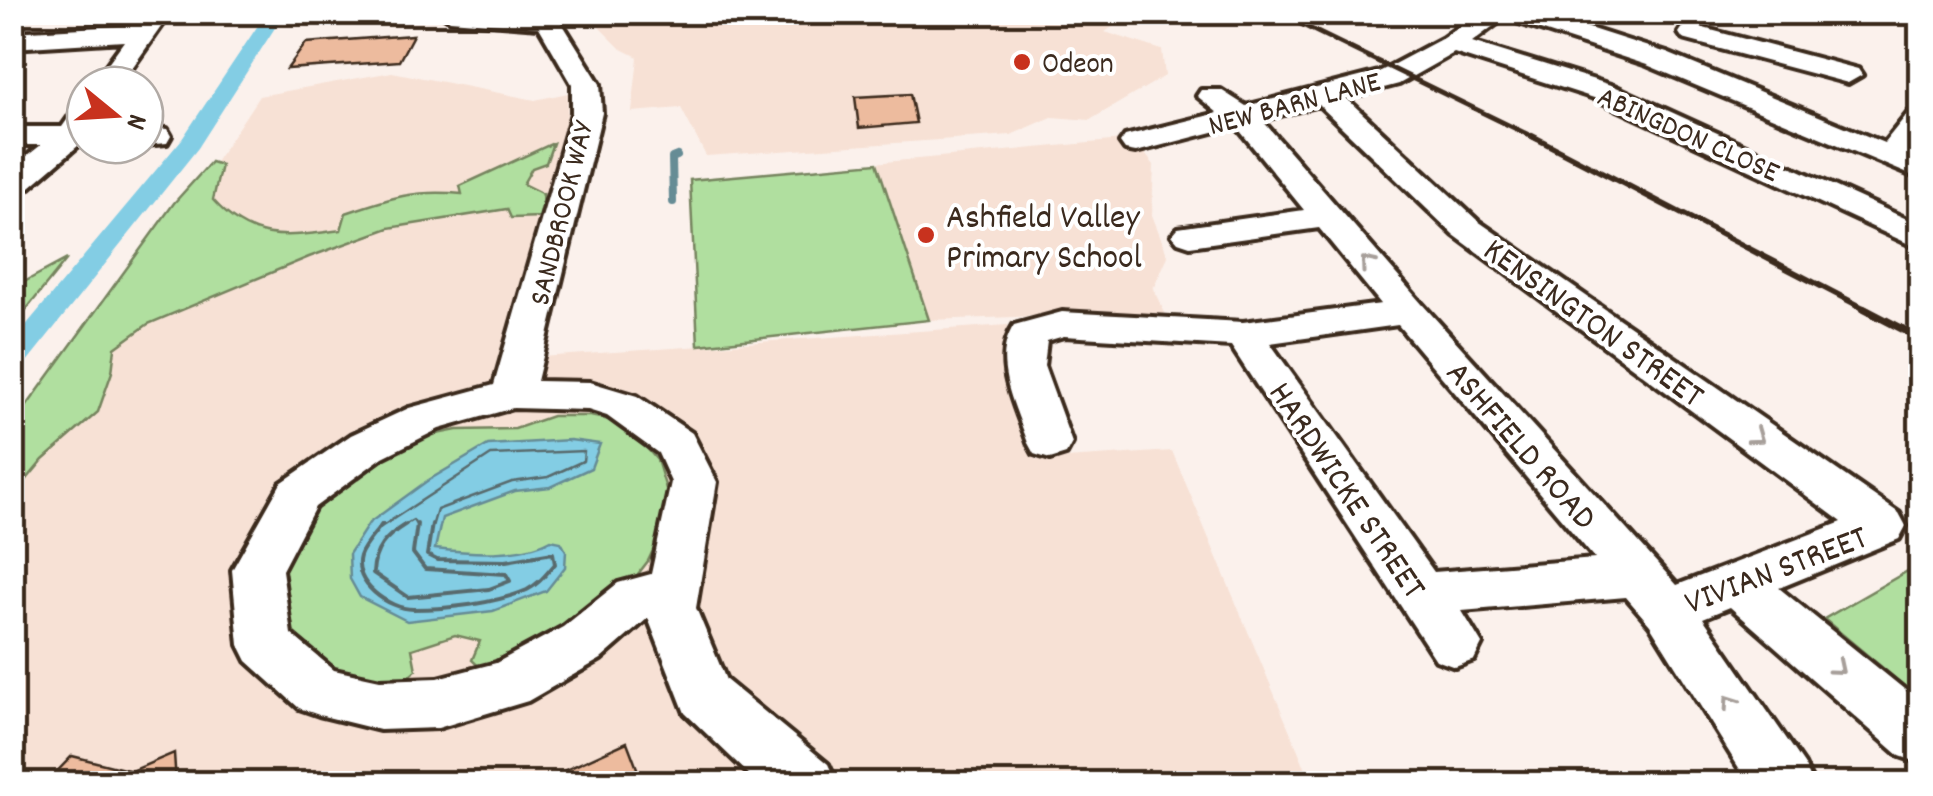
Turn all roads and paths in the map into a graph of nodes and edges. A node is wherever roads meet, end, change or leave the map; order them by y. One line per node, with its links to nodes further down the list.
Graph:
1 (450, 12): 28 (street, SANDBROOK WAY)
2 (1496, 12): 8 (street, NEW BARN LANE)
3 (1512, 12): 9 (street)
4 (1721, 12): 6 (street)
5 (150, 22): 7 (street); 10 (street)
6 (1692, 33): 9 (street); 11 (street)
7 (12, 40)
8 (1452, 44): 12 (street, ABINGDON CLOSE); 13 (street, NEW BARN LANE)
9 (1657, 58): 12 (street); 20 (street)
10 (120, 65)
11 (1848, 75)
12 (1604, 92): 25 (street, ABINGDON CLOSE)
13 (1325, 94): 14 (street, NEW BARN LANE); 30 (street, KENSINGTON STREET, one-way to 30)
14 (1228, 106): 19 (street, NEW BARN LANE); 23 (street, ASHFIELD ROAD)
15 (1920, 118): 20 (street)
16 (65, 131): 17 (street)
17 (12, 136)
18 (65, 141): 22 (street)
19 (1136, 143)
20 (1890, 156): 21 (street)
21 (1920, 169)
22 (12, 185)
23 (1328, 217): 24 (street); 26 (street, ASHFIELD ROAD, one-way to 23)
24 (1190, 235)
25 (1920, 238)
26 (1408, 312): 27 (street); 33 (street, ASHFIELD ROAD)
27 (1243, 334): 29 (street); 34 (street, HARDWICKE STREET)
28 (514, 394): 32 (street); 32 (street)
29 (1050, 443)
30 (1882, 526): 31 (street, VIVIAN STREET)
31 (1736, 583): 33 (street, VIVIAN STREET); 36 (street, one-way to 36)
32 (674, 588): 37 (street)
33 (1654, 593): 34 (street, VIVIAN STREET); 38 (street, ASHFIELD ROAD, one-way to 33)
34 (1420, 594): 35 (street, HARDWICKE STREET)
35 (1455, 644)
36 (1920, 737)
37 (807, 784)
38 (1784, 784)

